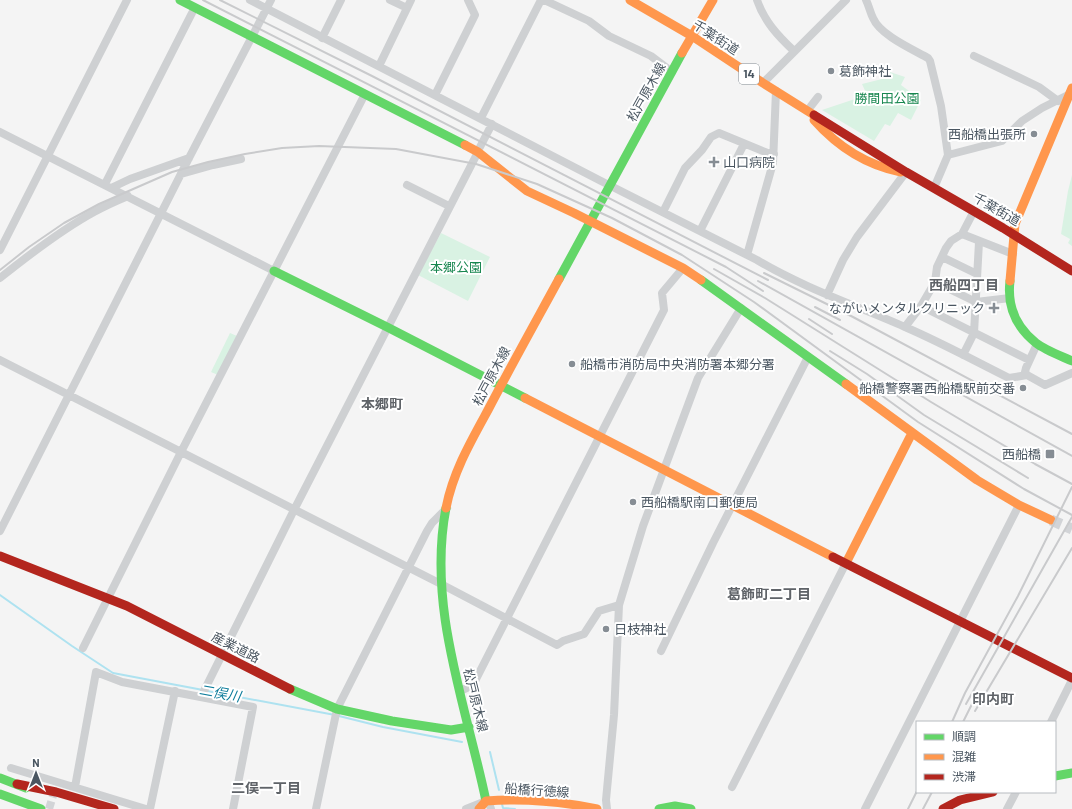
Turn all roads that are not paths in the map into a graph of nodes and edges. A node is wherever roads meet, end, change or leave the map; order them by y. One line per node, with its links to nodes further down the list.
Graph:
1 (127, 0): 40 (street)
2 (180, 0): 18 (main road)
3 (250, 0): 15 (street)
4 (271, 0): 15 (street)
5 (341, 0): 20 (street)
6 (390, 0): 16 (street)
7 (411, 0): 16 (street)
8 (468, 0): 29 (street)
9 (542, 0): 24 (street); 33 (street)
10 (630, 0): 19 (main road, 千葉街道 / 14)
11 (713, 0): 19 (main road, 松戸原木線)
12 (757, 0): 21 (street)
13 (846, 0): 21 (street)
14 (866, 0): 39 (street)
15 (266, 8): 18 (street); 20 (street)
16 (407, 8): 23 (street)
17 (192, 13): 47 (street)
18 (252, 36): 28 (main road); 41 (street)
19 (692, 36): 24 (main road, 松戸原木線); 25 (main road, 千葉街道 / 14)
20 (322, 38): 23 (street)
21 (794, 51): 25 (street)
22 (974, 56): 31 (street)
23 (379, 66): 29 (street)
24 (672, 72): 46 (main road, 松戸原木線)
25 (763, 83): 26 (main road, 千葉街道 / 14)
26 (776, 91): 32 (main road, 千葉街道 / 14); 38 (street)
27 (1071, 91): 31 (street); 57 (main road)
28 (365, 94): 37 (main road); 64 (street)
29 (435, 94): 33 (street)
30 (818, 97): 32 (street)
31 (1058, 101): 39 (street)
32 (808, 108): 43 (main road, 千葉街道 / 14); 43 (main road, 千葉街道 / 14)
33 (481, 118): 34 (street)
34 (492, 124): 37 (street); 46 (street)
35 (0, 132): 40 (street)
36 (744, 144): 38 (street); 52 (street); 55 (street)
37 (479, 149): 54 (main road); 74 (street)
38 (774, 154): 61 (street)
39 (948, 155): 48 (street)
40 (48, 156): 47 (street); 59 (street)
41 (189, 158): 44 (street); 47 (street)
42 (241, 159): 44 (street)
43 (906, 172): 48 (main road, 千葉街道 / 14); 69 (street)
44 (181, 174): 53 (street)
45 (407, 185): 50 (street)
46 (610, 185): 52 (street); 54 (main road, 松戸原木線)
47 (108, 186): 49 (street)
48 (934, 188): 51 (main road, 千葉街道 / 14)
49 (128, 196): 53 (street); 67 (street)
50 (446, 205)
51 (974, 211): 56 (street); 57 (main road, 千葉街道 / 14)
52 (663, 212): 55 (street)
53 (162, 214): 64 (street); 86 (street)
54 (591, 222): 63 (main road); 85 (main road, 松戸原木線)
55 (700, 231): 61 (street)
56 (962, 234): 58 (street); 62 (street)
57 (1014, 234): 60 (main road); 65 (main road, 千葉街道 / 14)
58 (979, 242): 60 (street); 66 (street)
59 (0, 250)
60 (1013, 254): 70 (main road)
61 (747, 255): 69 (street)
62 (942, 257): 66 (street); 68 (street)
63 (683, 268): 73 (main road); 88 (street)
64 (274, 271): 74 (main road); 89 (street)
65 (1072, 271)
66 (977, 274): 71 (street)
67 (0, 278)
68 (935, 282): 71 (street); 72 (street)
69 (827, 295): 75 (street)
70 (1010, 298): 71 (street); 77 (main road)
71 (976, 302): 76 (street)
72 (921, 306): 75 (street); 76 (street)
73 (741, 308): 79 (main road); 90 (street)
74 (387, 327): 85 (main road); 94 (street)
75 (905, 327): 78 (street)
76 (974, 333): 78 (street); 81 (street)
77 (1037, 344): 81 (street); 82 (main road)
78 (963, 355): 84 (street)
79 (808, 357): 87 (main road); 91 (street)
80 (0, 360): 86 (street)
81 (1029, 360): 84 (street)
82 (1072, 361)
83 (1072, 373): 84 (street)
84 (1026, 375)
85 (500, 386): 88 (main road); 93 (main road, 松戸原木線)
86 (69, 395): 89 (street); 96 (street)
87 (912, 433): 92 (main road); 98 (main road)
88 (599, 437): 90 (main road); 103 (street)
89 (181, 452): 94 (street); 101 (street)
90 (663, 470): 91 (main road); 102 (street)
91 (732, 505): 98 (main road); 106 (street)
92 (1019, 505): 95 (main road); 104 (street)
93 (447, 508): 99 (street); 100 (main road, 松戸原木線)
94 (294, 510): 99 (street); 107 (street)
95 (1051, 520)
96 (0, 531)
97 (0, 556): 101 (main road, 産業道路)
98 (846, 563): 104 (main road); 121 (street)
99 (408, 568): 100 (street); 112 (street)
100 (441, 584): 103 (street); 110 (main road, 松戸原木線)
101 (108, 598): 105 (street); 107 (main road, 産業道路)
102 (619, 605): 103 (street); 136 (street)
103 (506, 618): 110 (street)
104 (960, 621): 108 (main road); 139 (street)
105 (83, 648)
106 (661, 651)
107 (221, 654): 111 (street); 112 (main road, 産業道路)
108 (1072, 679): 113 (street)
109 (175, 691): 111 (street); 120 (street); 130 (street)
110 (460, 691): 114 (main road, 松戸原木線)
111 (201, 697): 131 (street)
112 (337, 709): 114 (main road, 産業道路); 132 (street)
113 (1051, 721)
114 (469, 727): 125 (main road, 松戸原木線)
115 (11, 768): 120 (street)
116 (1072, 773): 117 (main road)
117 (1056, 776)
118 (0, 778): 119 (main road)
119 (17, 784): 127 (main road); 128 (main road)
120 (76, 787): 129 (street)
121 (732, 787)
122 (988, 793): 140 (main road)
123 (1015, 793): 141 (street)
124 (0, 794): 126 (main road)
125 (489, 805): 133 (street); 134 (main road, 船橋行徳線); 135 (main road, 船橋行徳線)
126 (41, 809)
127 (86, 809)
128 (114, 809)
129 (146, 809)
130 (150, 809)
131 (233, 809)
132 (316, 809)
133 (466, 809)
134 (479, 809)
135 (597, 809)
136 (607, 809)
137 (659, 809): 138 (main road)
138 (691, 809)
139 (865, 809)
140 (943, 809)
141 (1007, 809)

